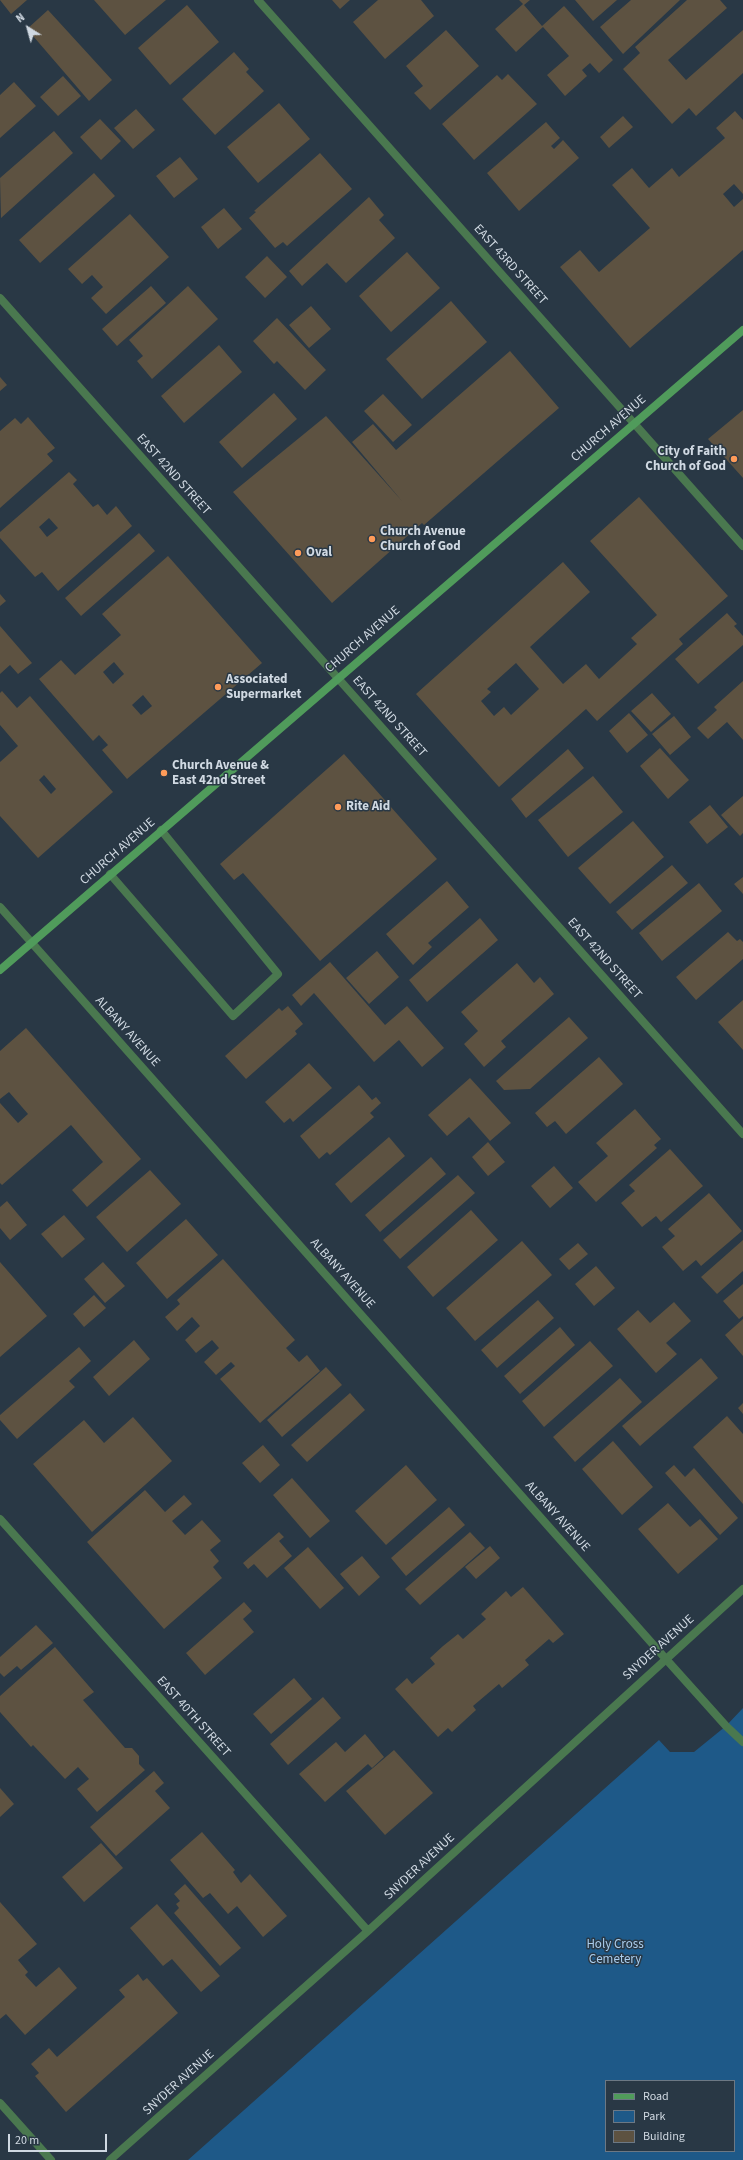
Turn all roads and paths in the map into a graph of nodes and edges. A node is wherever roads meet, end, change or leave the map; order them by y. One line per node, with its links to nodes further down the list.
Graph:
1 (258, 0): 4 (street, EAST 43RD STREET)
2 (0, 298): 6 (street, EAST 42ND STREET)
3 (743, 330): 4 (main road, CHURCH AVENUE)
4 (634, 423): 5 (street, EAST 43RD STREET); 6 (main road, CHURCH AVENUE)
5 (743, 546)
6 (338, 677): 7 (main road, CHURCH AVENUE); 12 (street, EAST 42ND STREET)
7 (161, 830): 8 (main road, CHURCH AVENUE); 8 (street)
8 (110, 874): 10 (main road, CHURCH AVENUE)
9 (0, 907): 10 (street, ALBANY AVENUE)
10 (32, 942): 11 (main road, CHURCH AVENUE); 15 (street, ALBANY AVENUE)
11 (0, 970)
12 (743, 1134)
13 (0, 1519): 17 (street, EAST 40TH STREET)
14 (743, 1589): 15 (street, SNYDER AVENUE)
15 (665, 1658): 16 (street, ALBANY AVENUE); 17 (street, SNYDER AVENUE)
16 (743, 1742)
17 (368, 1931): 20 (street, SNYDER AVENUE)
18 (0, 2103): 19 (street)
19 (51, 2160)
20 (110, 2160)

